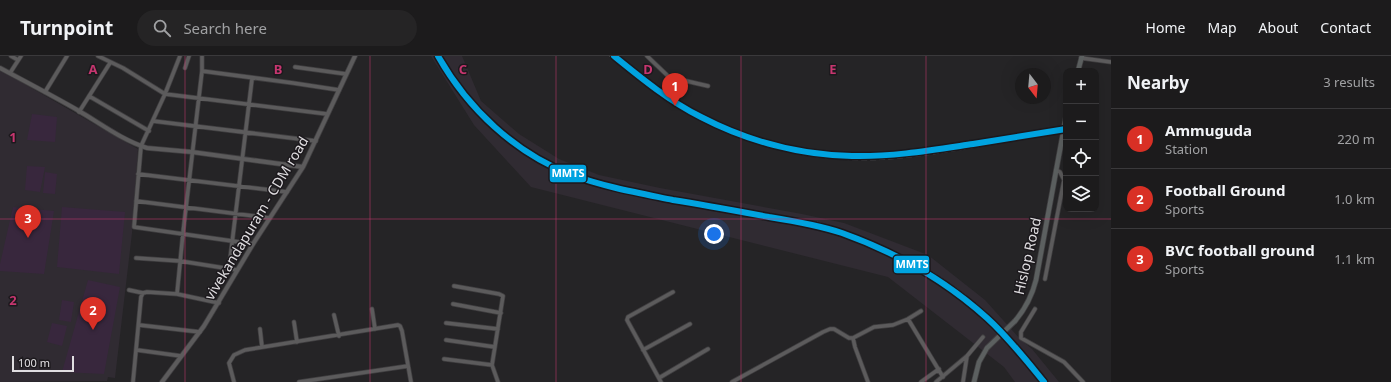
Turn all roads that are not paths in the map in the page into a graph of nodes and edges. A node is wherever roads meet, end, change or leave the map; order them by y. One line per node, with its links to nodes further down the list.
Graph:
1 (11, 56): 11 (street)
2 (21, 56): 11 (street)
3 (67, 56): 24 (street)
4 (98, 56): 13 (street)
5 (180, 56): 25 (street)
6 (189, 56): 16 (street)
7 (202, 56): 18 (street)
8 (355, 56): 20 (street, vivekandapuram - CDM road)
9 (647, 56): 22 (street)
10 (1082, 57): 12 (street); 17 (main road)
11 (18, 60): 19 (street)
12 (1111, 62)
13 (110, 63): 25 (street); 26 (street)
14 (295, 67): 20 (street)
15 (0, 68): 19 (street)
16 (185, 68)
17 (1079, 68)
18 (202, 72): 21 (street); 27 (street)
19 (10, 73): 24 (street)
20 (346, 74): 23 (street, vivekandapuram - CDM road)
21 (252, 78): 23 (street); 28 (street)
22 (708, 86)
23 (339, 90): 30 (street, vivekandapuram - CDM road)
24 (45, 92): 29 (street)
25 (166, 94): 27 (street); 31 (street)
26 (89, 96): 29 (street); 33 (street)
27 (198, 98): 28 (street); 32 (street)
28 (249, 105): 30 (street); 34 (street)
29 (79, 112): 37 (street)
30 (327, 114): 36 (street, vivekandapuram - CDM road)
31 (153, 121): 32 (street); 33 (street)
32 (195, 126): 34 (street); 38 (street)
33 (149, 131): 37 (street)
34 (246, 133): 36 (street); 39 (street)
35 (1063, 133): 41 (main road, Hislop Road)
36 (316, 141): 40 (street, vivekandapuram - CDM road)
37 (141, 146): 38 (street); 42 (street)
38 (192, 152): 39 (street); 43 (street)
39 (242, 158): 40 (street); 44 (street)
40 (303, 167): 45 (street, vivekandapuram - CDM road)
41 (1056, 170): 57 (street); 108 (main road, Hislop Road, bridge)
42 (138, 174): 43 (street); 46 (street)
43 (190, 180): 44 (street); 47 (street)
44 (239, 185): 45 (street); 48 (street)
45 (287, 192): 49 (street, vivekandapuram - CDM road)
46 (136, 201): 47 (street); 50 (street)
47 (186, 207): 48 (street); 50 (street)
48 (236, 213): 49 (street); 51 (street)
49 (269, 218): 52 (street, vivekandapuram - CDM road)
50 (182, 233): 51 (street); 54 (street)
51 (232, 240): 52 (street); 55 (street)
52 (253, 244): 56 (street, vivekandapuram - CDM road)
53 (136, 258): 54 (street)
54 (180, 261): 55 (street); 62 (street)
55 (229, 268): 56 (street)
56 (237, 270): 63 (street, vivekandapuram - CDM road)
57 (1045, 279)
58 (454, 286): 68 (street)
59 (129, 290): 61 (street)
60 (673, 292): 88 (street)
61 (143, 293): 62 (street); 74 (street)
62 (177, 294): 63 (street)
63 (219, 303): 78 (street, vivekandapuram - CDM road)
64 (453, 304): 68 (street)
65 (372, 309): 76 (street)
66 (1035, 309): 109 (street)
67 (921, 311): 70 (street)
68 (501, 313): 77 (street)
69 (334, 315): 79 (street)
70 (908, 320): 81 (street); 94 (street)
71 (294, 322): 83 (street)
72 (446, 323): 77 (street)
73 (690, 324): 88 (street)
74 (139, 325): 78 (street); 87 (street)
75 (260, 329): 84 (street)
76 (375, 329): 79 (street); 93 (street)
77 (498, 329): 85 (street)
78 (200, 332): 89 (street, vivekandapuram - CDM road)
79 (339, 336): 83 (street)
80 (983, 337): 90 (street)
81 (853, 338): 103 (street); 104 (street)
82 (446, 340): 85 (street)
83 (297, 342): 84 (street)
84 (262, 347): 99 (street)
85 (495, 347): 92 (street)
86 (708, 349): 96 (street)
87 (137, 350): 89 (street); 97 (street)
88 (643, 350): 96 (street)
89 (181, 356): 98 (street, vivekandapuram - CDM road)
90 (967, 356): 95 (street); 107 (street)
91 (444, 359): 92 (street)
92 (492, 365): 102 (street)
93 (408, 366): 100 (street); 101 (street)
94 (939, 369): 95 (street); 105 (street)
95 (943, 377): 106 (street)
96 (660, 380)
97 (133, 382)
98 (162, 382)
99 (234, 382)
100 (298, 382)
101 (411, 382)
102 (498, 382)
103 (732, 382)
104 (868, 382)
105 (921, 382)
106 (936, 382)
107 (963, 382)
108 (974, 382)
109 (1083, 382)

